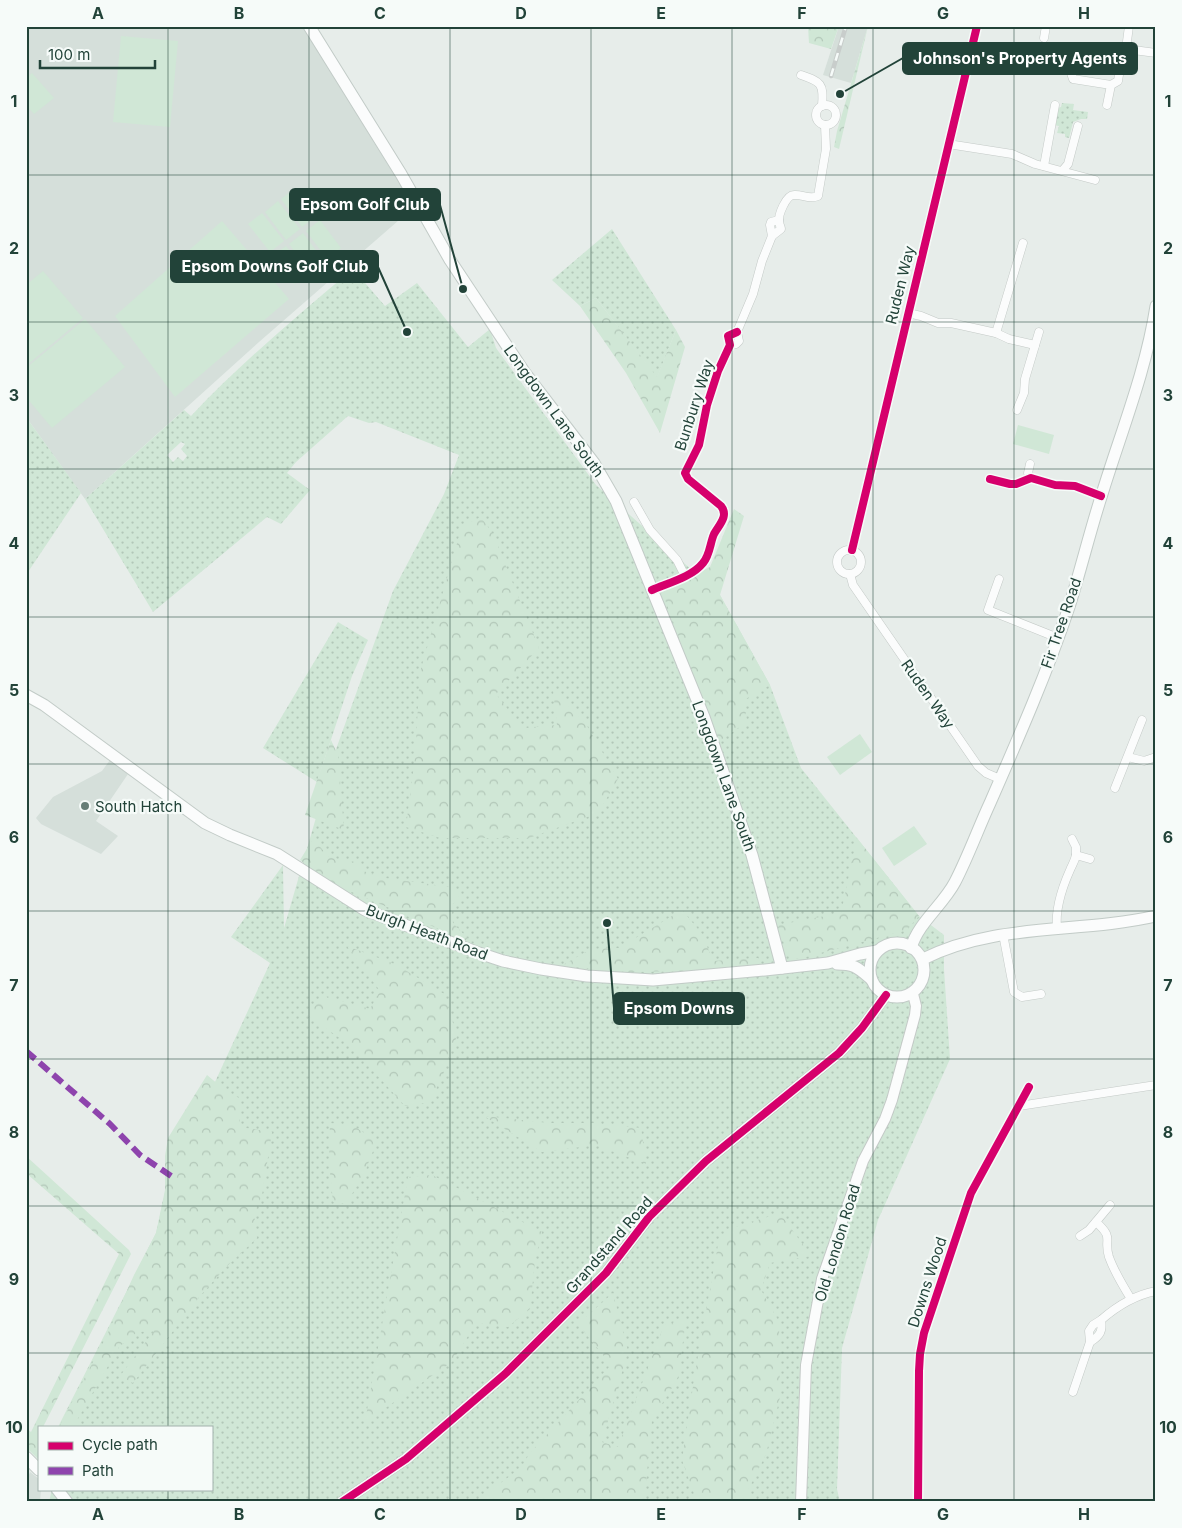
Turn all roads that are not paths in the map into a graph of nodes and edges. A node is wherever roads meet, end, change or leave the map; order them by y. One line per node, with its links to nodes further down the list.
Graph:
1 (309, 26): 36 (main road, Longdown Lane South)
2 (977, 26): 16 (street, Ruden Way)
3 (1046, 26): 5 (street)
4 (1128, 26): 6 (street)
5 (1044, 38)
6 (1126, 49): 8 (street); 10 (street)
7 (1075, 51): 10 (street)
8 (1156, 54)
9 (801, 75): 13 (street, Bunbury Way)
10 (1111, 85): 12 (street)
11 (1055, 105): 17 (street)
12 (1108, 105)
13 (822, 106): 14 (street, Bunbury Way); 14 (street, Bunbury Way)
14 (825, 125): 34 (street, Bunbury Way)
15 (1078, 126): 18 (street)
16 (948, 144): 17 (street); 22 (street, Ruden Way)
17 (1044, 166): 18 (street)
18 (1063, 170): 19 (street)
19 (1095, 180)
20 (1024, 243): 24 (street)
21 (1156, 306): 30 (main road, Fir Tree Road)
22 (908, 313): 24 (street); 32 (street, Ruden Way)
23 (1039, 332): 25 (street)
24 (996, 333): 25 (street)
25 (1035, 345): 26 (street)
26 (1018, 410)
27 (1030, 464): 28 (street)
28 (1031, 478): 29 (street); 30 (street)
29 (990, 479)
30 (1101, 496): 37 (main road, Fir Tree Road)
31 (634, 502): 34 (street)
32 (852, 550): 33 (street, Ruden Way); 33 (street, Ruden Way)
33 (850, 574): 42 (street, Ruden Way)
34 (685, 576): 36 (street, Bunbury Way)
35 (999, 579): 37 (street)
36 (652, 590): 56 (main road, Longdown Lane South)
37 (1058, 638): 42 (main road, Fir Tree Road)
38 (26, 695): 56 (main road, Burgh Heath Road)
39 (1142, 720): 41 (street)
40 (1156, 757): 41 (street)
41 (1128, 758): 43 (street)
42 (1000, 779): 48 (main road, Fir Tree Road)
43 (1115, 788)
44 (1072, 839): 45 (street)
45 (1076, 855): 46 (street); 49 (street)
46 (1090, 859)
47 (1156, 916): 49 (main road)
48 (924, 924): 51 (main road, Fir Tree Road); 52 (main road, Fir Tree Road)
49 (1057, 928): 50 (main road)
50 (1003, 934): 54 (main road); 59 (street)
51 (894, 943): 52 (main road); 53 (main road)
52 (911, 948): 54 (main road)
53 (877, 951): 55 (main road, Burgh Heath Road); 57 (main road)
54 (923, 959): 58 (main road)
55 (828, 963): 56 (main road, Burgh Heath Road); 57 (main road, Burgh Heath Road)
56 (782, 968)
57 (871, 979): 60 (main road)
58 (913, 994): 60 (main road); 75 (street, Old London Road)
59 (1041, 994)
60 (886, 996): 74 (street, Grandstand Road)
61 (1156, 1085): 63 (street)
62 (1029, 1088): 63 (street, Downs Wood)
63 (1019, 1106): 76 (street, Downs Wood)
64 (1110, 1205): 65 (street)
65 (1096, 1222): 66 (street); 68 (street)
66 (1080, 1236)
67 (1156, 1291): 68 (street)
68 (1131, 1299): 69 (street)
69 (1073, 1392)
70 (26, 1457): 71 (main road)
71 (38, 1469)
72 (58, 1490): 73 (main road)
73 (65, 1501)
74 (342, 1502)
75 (802, 1502)
76 (918, 1502)

